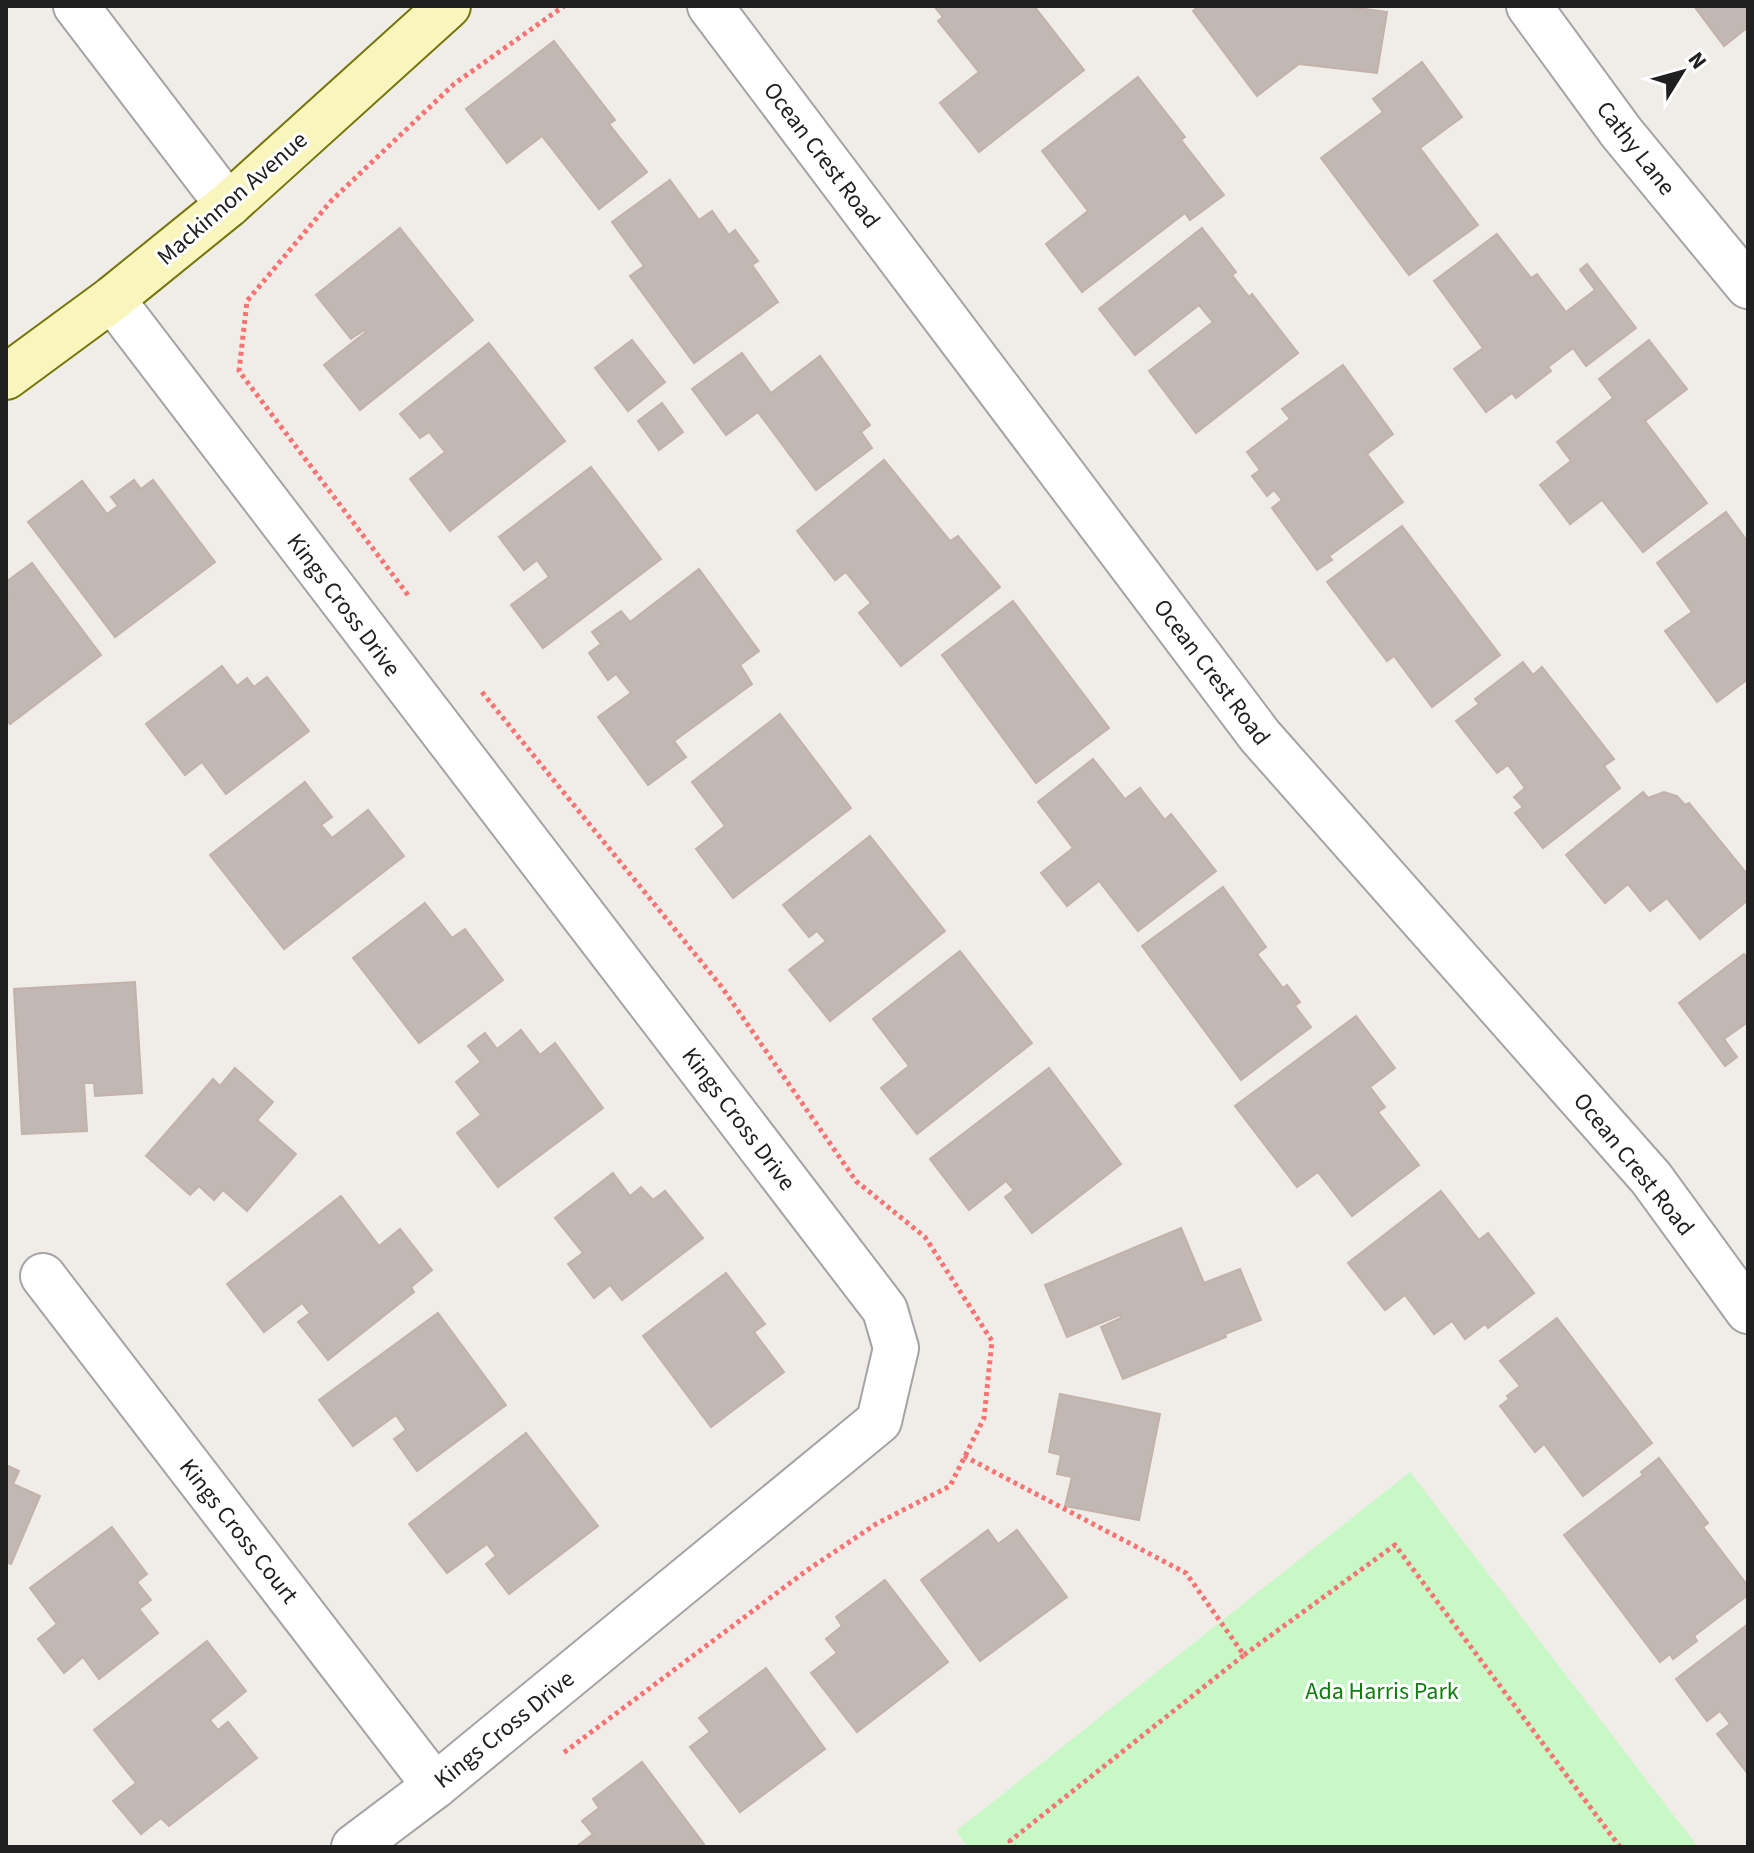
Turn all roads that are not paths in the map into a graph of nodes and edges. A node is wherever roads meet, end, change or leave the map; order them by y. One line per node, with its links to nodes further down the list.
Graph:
1 (76, 6): 5 (street)
2 (448, 6): 5 (street, Mackinnon Avenue)
3 (710, 6): 10 (street, Ocean Crest Road)
4 (1529, 6): 6 (street, Cathy Lane)
5 (228, 205): 7 (street, Mackinnon Avenue)
6 (1748, 286)
7 (112, 299): 8 (street, Mackinnon Avenue); 11 (street, Kings Cross Drive)
8 (6, 377)
9 (43, 1276): 11 (street, Kings Cross Court)
10 (1748, 1311)
11 (435, 1786): 12 (street, Kings Cross Drive)
12 (354, 1847)

